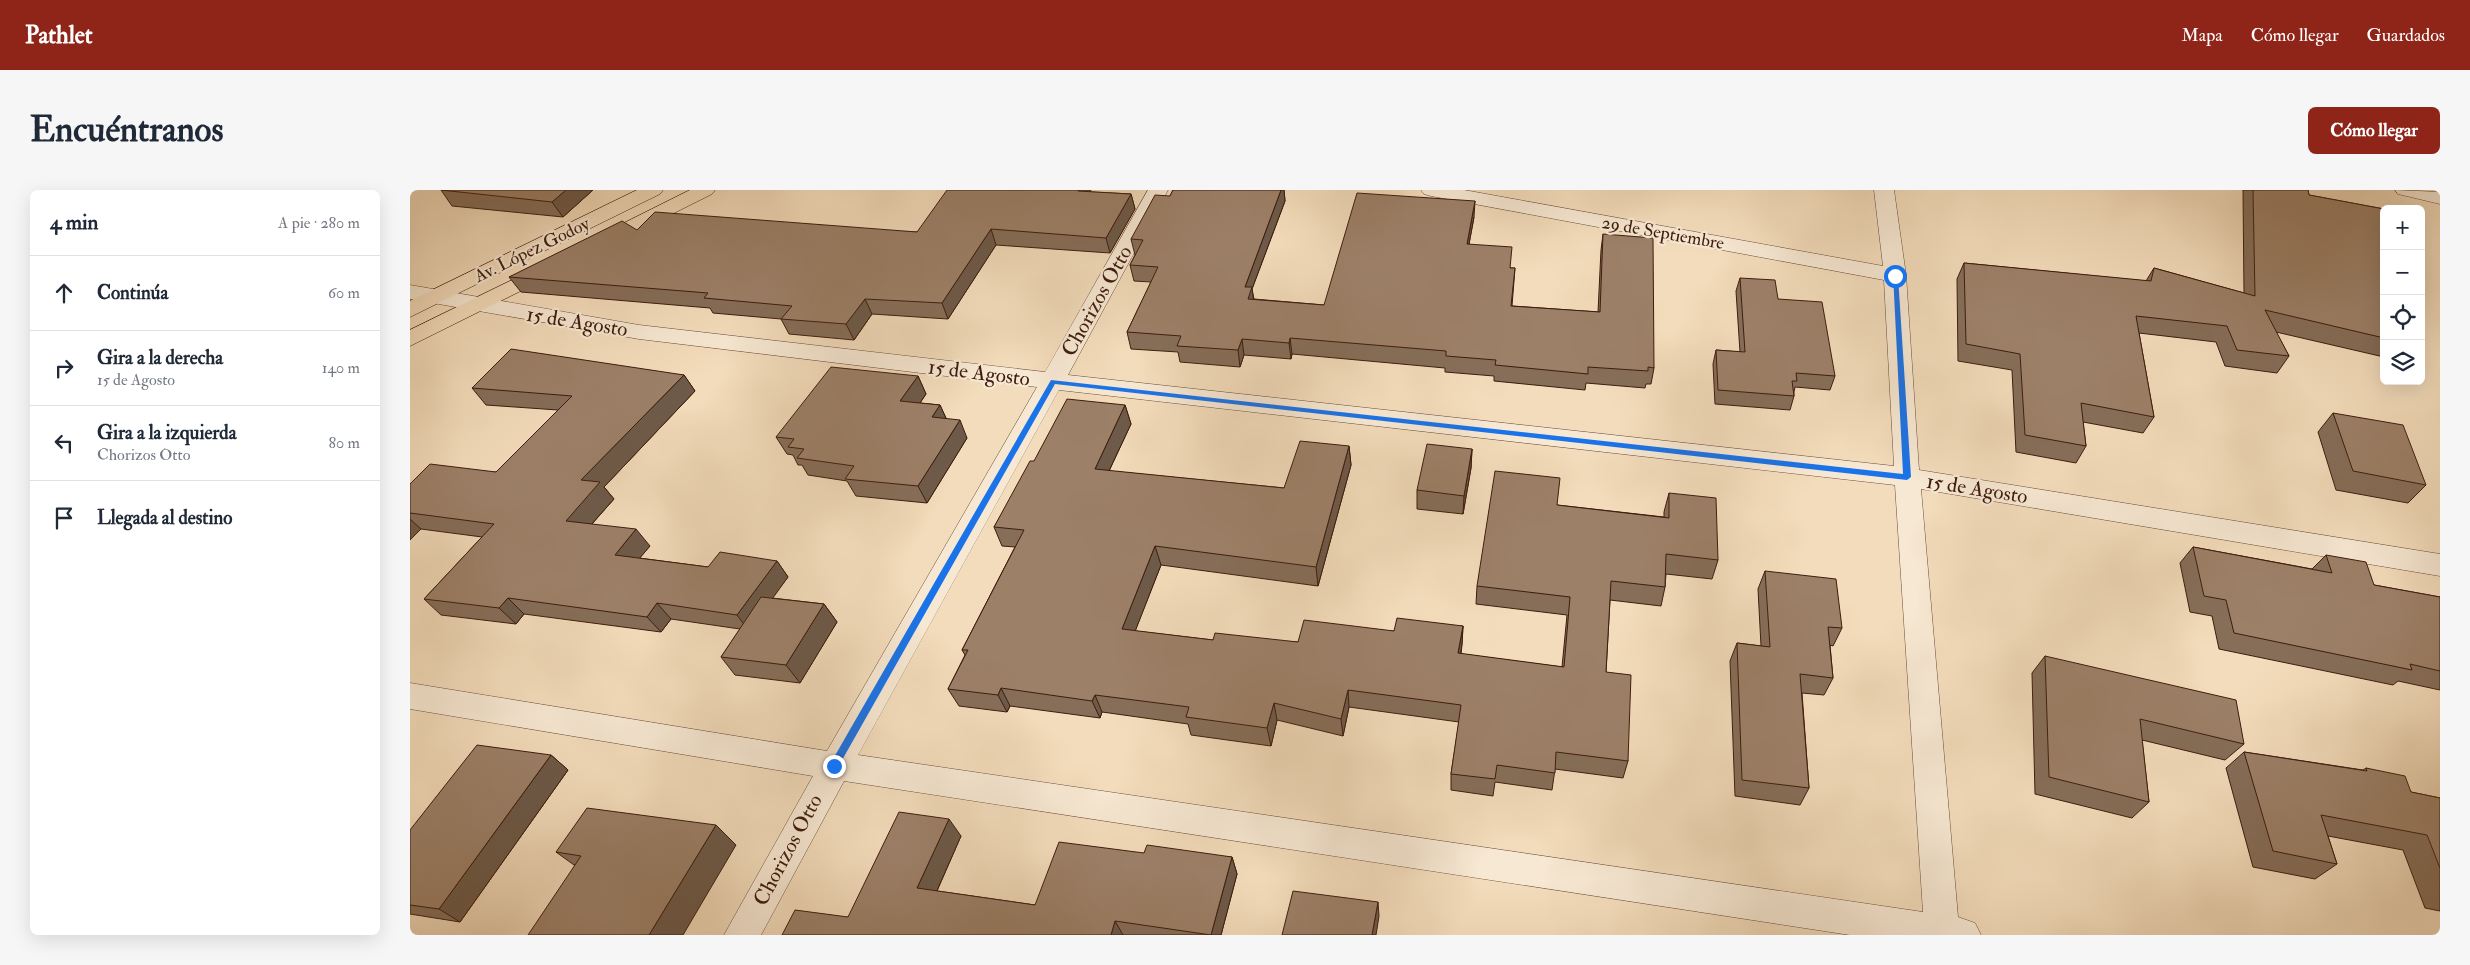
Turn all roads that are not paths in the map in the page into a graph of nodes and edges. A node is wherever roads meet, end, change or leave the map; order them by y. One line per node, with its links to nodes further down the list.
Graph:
1 (654, 190): 10 (main road, Av. López Godoy)
2 (705, 190): 11 (main road)
3 (1158, 190): 14 (street, Chorizos Otto)
4 (1431, 190): 8 (street, 29 de Septiembre)
5 (1884, 190): 8 (street)
6 (2405, 190): 7 (street)
7 (2440, 198)
8 (1895, 276): 15 (street)
9 (410, 292): 10 (street, 15 de Agosto)
10 (438, 296): 11 (street, 15 de Agosto); 12 (main road, Av. López Godoy)
11 (476, 304): 13 (main road); 14 (street, 15 de Agosto)
12 (410, 310)
13 (410, 339)
14 (1053, 382): 15 (street, 15 de Agosto); 18 (street, Chorizos Otto)
15 (1907, 477): 16 (street, 15 de Agosto); 19 (street)
16 (2440, 565)
17 (410, 696): 18 (street)
18 (834, 766): 19 (street); 20 (street, Chorizos Otto)
19 (1949, 933)
20 (742, 935)

